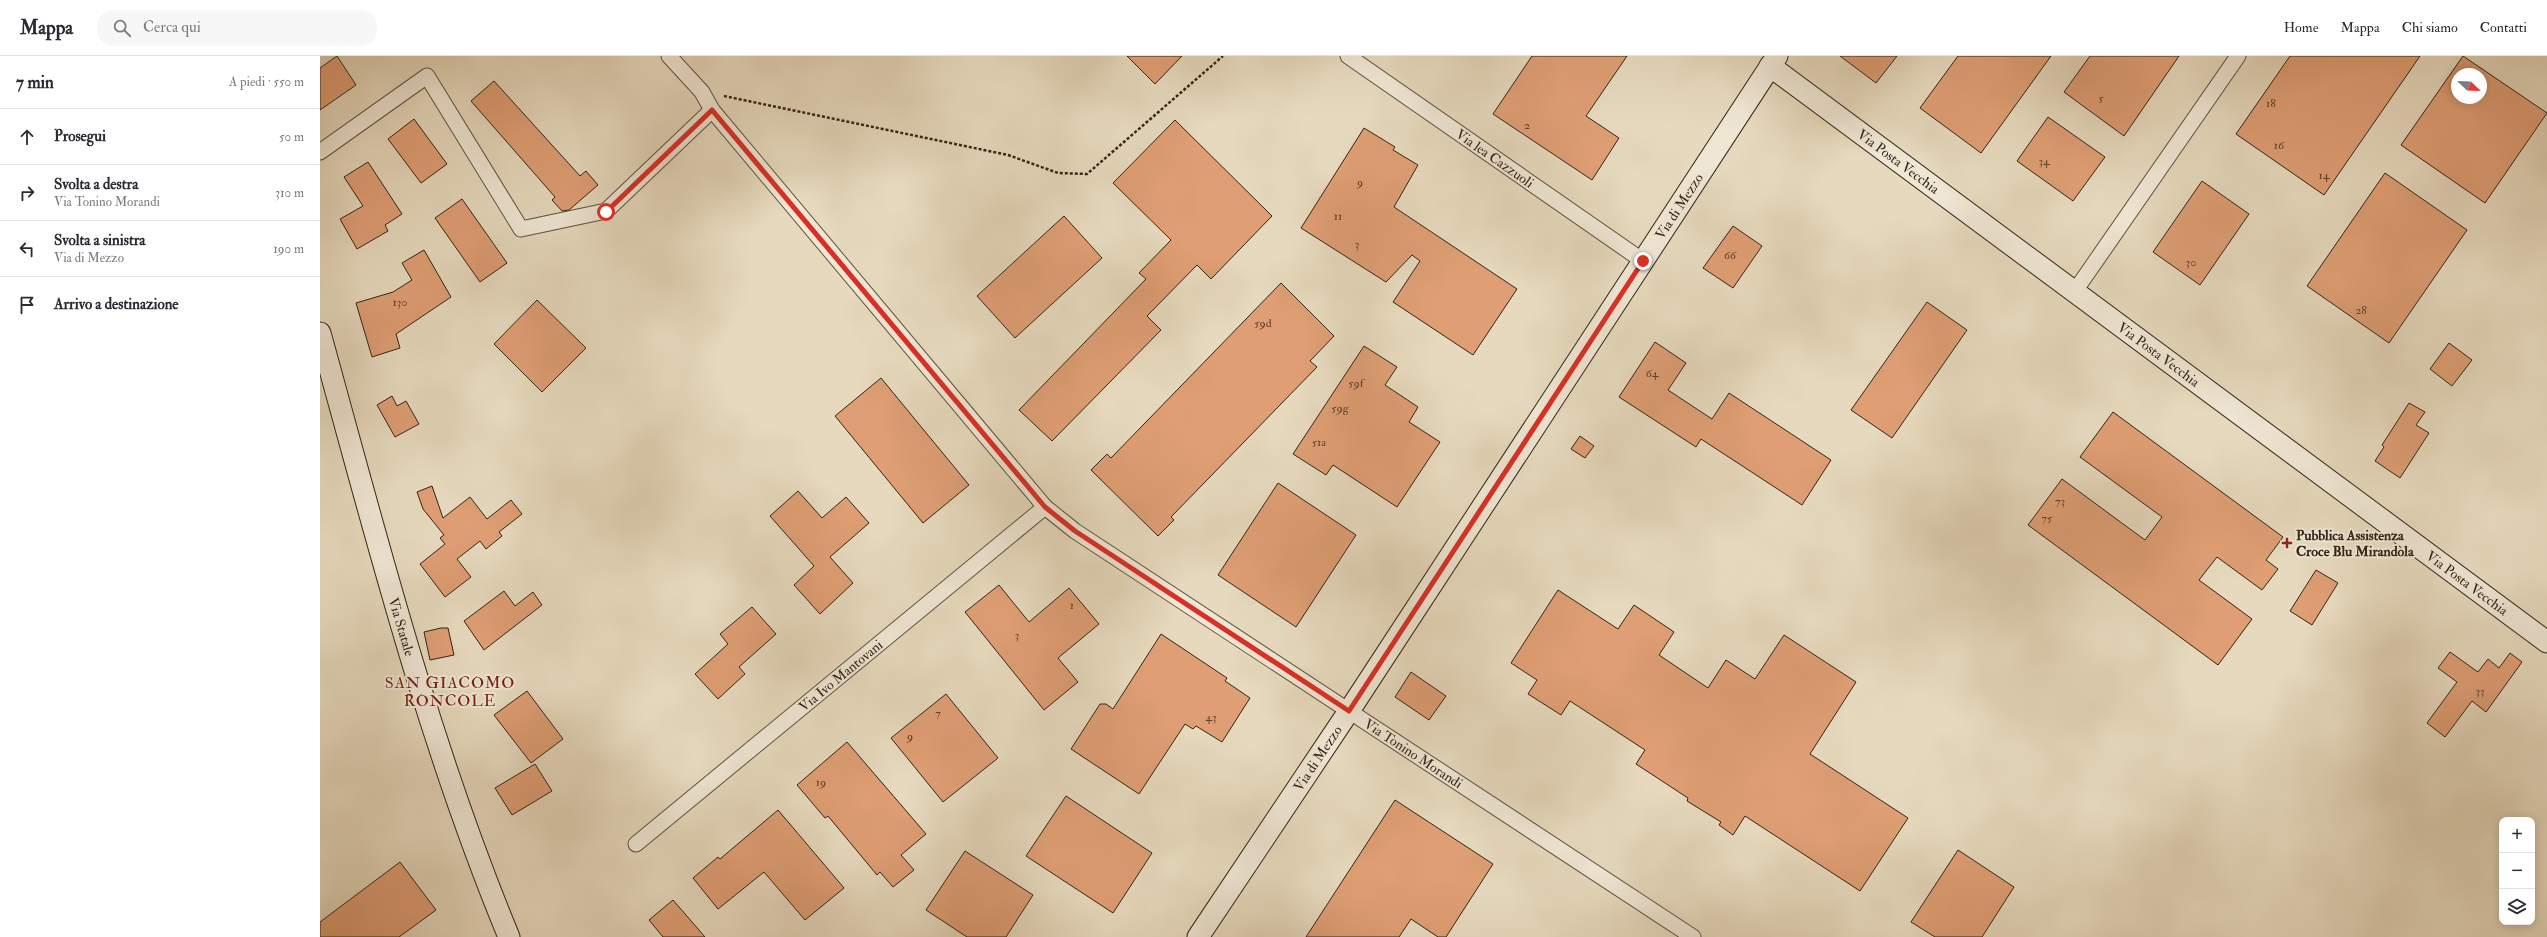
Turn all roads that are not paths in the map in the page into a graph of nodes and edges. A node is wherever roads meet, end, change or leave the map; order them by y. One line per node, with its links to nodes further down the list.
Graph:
1 (669, 56): 5 (street, Via Tonino Morandi)
2 (1348, 56): 7 (street, Via lea Cazzuoli)
3 (2238, 56): 8 (street)
4 (1774, 61): 7 (street, Via di Mezzo); 8 (street, Via Posta Vecchia)
5 (712, 110): 6 (street); 10 (street, Via Tonino Morandi)
6 (320, 152)
7 (1643, 261): 12 (street, Via di Mezzo)
8 (2076, 291): 11 (street, Via Posta Vecchia)
9 (320, 333): 14 (street, Via Statale)
10 (1045, 507): 12 (street, Via Tonino Morandi); 13 (street, Via Ivo Mantovani)
11 (2547, 642)
12 (1349, 711): 15 (street, Via di Mezzo); 16 (street, Via Tonino Morandi)
13 (636, 844)
14 (509, 937)
15 (1198, 937)
16 (1693, 937)

